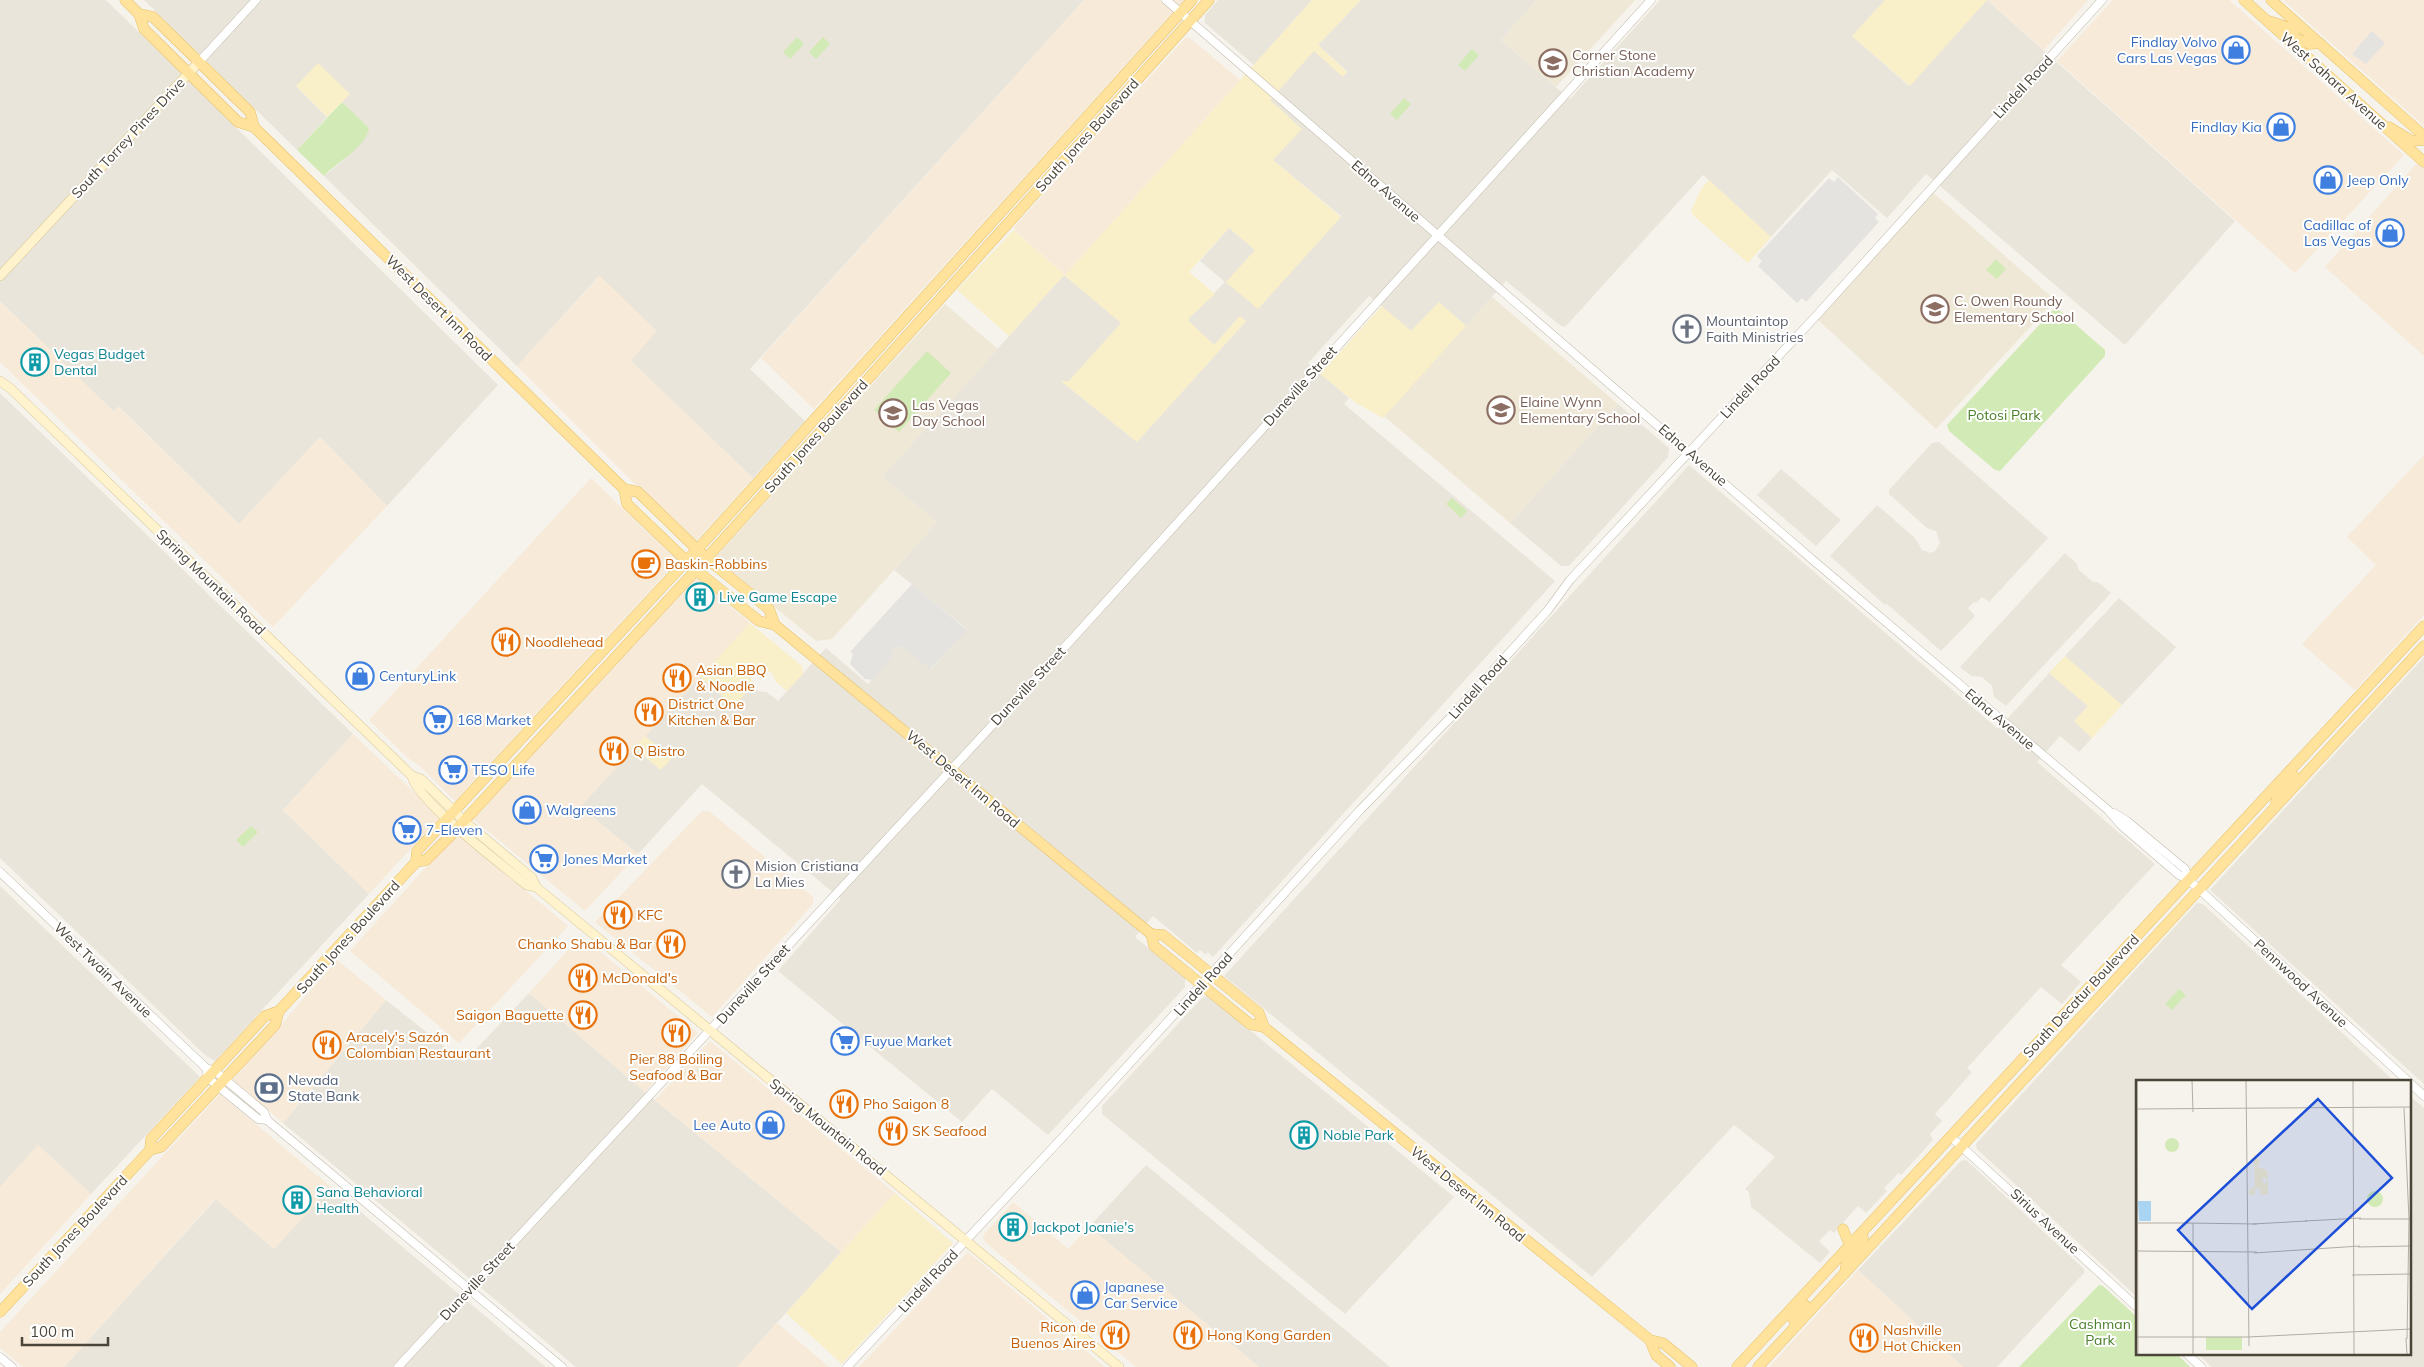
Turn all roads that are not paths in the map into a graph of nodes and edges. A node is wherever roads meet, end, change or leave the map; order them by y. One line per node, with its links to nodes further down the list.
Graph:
1 (125, 0): 11 (main road, West Desert Inn Road)
2 (256, 0): 17 (street, South Torrey Pines Drive)
3 (1166, 0): 10 (street, Edna Avenue)
4 (1192, 0): 10 (main road, South Jones Boulevard)
5 (1209, 0): 12 (main road, South Jones Boulevard)
6 (1651, 0): 24 (street, Duneville Street)
7 (2102, 0): 29 (street, Lindell Road)
8 (2244, 0): 13 (main road, West Sahara Avenue)
9 (2271, 0): 14 (main road, West Sahara Avenue)
10 (1180, 13): 12 (street, Edna Avenue); 31 (main road, South Jones Boulevard)
11 (139, 14): 17 (main road, West Desert Inn Road); 18 (main road, West Desert Inn Road)
12 (1190, 21): 24 (street, Edna Avenue); 32 (main road, South Jones Boulevard)
13 (2268, 21): 14 (main road); 15 (main road, West Sahara Avenue)
14 (2302, 28): 16 (main road, West Sahara Avenue)
15 (2287, 39): 16 (main road); 19 (main road, West Sahara Avenue)
16 (2320, 44): 21 (main road, West Sahara Avenue)
17 (198, 62): 18 (main road, South Torrey Pines Drive); 20 (main road, West Desert Inn Road)
18 (188, 73): 20 (main road, West Desert Inn Road); 25 (main road, South Torrey Pines Drive)
19 (2379, 122): 21 (main road); 22 (main road, West Sahara Avenue)
20 (254, 127): 30 (main road, West Desert Inn Road)
21 (2424, 138)
22 (2419, 152): 23 (main road, West Sahara Avenue)
23 (2424, 162)
24 (1437, 236): 29 (street, Edna Avenue); 42 (street, Duneville Street)
25 (0, 276)
26 (0, 374): 28 (main road, Spring Mountain Road)
27 (0, 381): 28 (main road, Spring Mountain Road)
28 (10, 388): 45 (main road, Spring Mountain Road)
29 (1690, 452): 49 (street, Edna Avenue); 51 (street, Lindell Road)
30 (624, 489): 31 (main road, West Desert Inn Road); 33 (main road, West Desert Inn Road)
31 (697, 549): 32 (main road, West Desert Inn Road); 33 (main road, South Jones Boulevard)
32 (706, 558): 34 (main road, South Jones Boulevard); 35 (main road, West Desert Inn Road)
33 (686, 561): 34 (main road, West Desert Inn Road); 38 (main road, South Jones Boulevard)
34 (696, 570): 35 (main road, West Desert Inn Road); 39 (main road, South Jones Boulevard)
35 (776, 625): 42 (main road, West Desert Inn Road)
36 (2424, 626): 40 (main road, South Decatur Boulevard)
37 (2424, 646): 43 (main road, South Decatur Boulevard)
38 (573, 684): 39 (main road); 45 (main road, South Jones Boulevard)
39 (585, 689): 46 (main road, South Jones Boulevard)
40 (2346, 710): 41 (main road, South Decatur Boulevard); 43 (main road)
41 (2294, 766): 44 (main road); 49 (main road, South Decatur Boulevard)
42 (952, 769): 50 (main road, West Desert Inn Road); 57 (street, Duneville Street)
43 (2312, 769): 44 (main road, South Decatur Boulevard)
44 (2274, 809): 49 (main road, South Decatur Boulevard)
45 (451, 815): 46 (main road, Spring Mountain Road); 47 (main road, South Jones Boulevard)
46 (461, 824): 47 (main road, South Jones Boulevard); 57 (main road, Spring Mountain Road)
47 (416, 862): 54 (main road, South Jones Boulevard)
48 (0, 872): 58 (street, West Twain Avenue)
49 (2194, 885): 52 (main road, South Decatur Boulevard); 55 (main road, South Decatur Boulevard); 59 (street, Pennwood Avenue)
50 (1151, 934): 51 (main road, West Desert Inn Road); 53 (main road, West Desert Inn Road)
51 (1212, 974): 53 (street, Lindell Road); 56 (main road, West Desert Inn Road)
52 (2092, 984): 55 (main road); 63 (main road, South Decatur Boulevard)
53 (1202, 985): 56 (main road, West Desert Inn Road); 68 (street, Lindell Road)
54 (280, 1011): 58 (main road, South Jones Boulevard); 60 (main road, South Jones Boulevard)
55 (2073, 1025): 64 (main road, South Decatur Boulevard)
56 (1264, 1027): 76 (main road, West Desert Inn Road)
57 (710, 1030): 68 (main road, Spring Mountain Road); 72 (street, Duneville Street)
58 (209, 1072): 60 (street, West Twain Avenue); 65 (main road, South Jones Boulevard)
59 (2407, 1080)
60 (221, 1083): 65 (main road, South Jones Boulevard); 72 (street, West Twain Avenue)
61 (2412, 1085): 62 (street, Pennwood Avenue)
62 (2424, 1096)
63 (1951, 1137): 64 (street, Sirius Avenue); 67 (main road, South Decatur Boulevard)
64 (1962, 1146): 70 (main road, South Decatur Boulevard); 73 (street, Sirius Avenue)
65 (150, 1150): 74 (main road, South Jones Boulevard)
66 (1843, 1229): 69 (main road)
67 (1862, 1234): 69 (main road, South Decatur Boulevard); 70 (main road)
68 (966, 1240): 82 (street, Lindell Road); 83 (main road, Spring Mountain Road)
69 (1850, 1246): 71 (main road, South Decatur Boulevard)
70 (1845, 1273): 75 (main road, South Decatur Boulevard)
71 (1822, 1276): 75 (main road); 86 (main road, South Decatur Boulevard)
72 (469, 1289): 80 (street, Duneville Street); 81 (street, West Twain Avenue)
73 (2136, 1306)
74 (0, 1312)
75 (1797, 1325): 87 (main road, South Decatur Boulevard)
76 (1650, 1340): 84 (main road, West Desert Inn Road); 85 (main road, West Desert Inn Road)
77 (2187, 1354): 88 (street)
78 (0, 1357): 79 (street)
79 (12, 1367)
80 (398, 1367)
81 (562, 1367)
82 (847, 1367)
83 (1119, 1367)
84 (1670, 1367)
85 (1692, 1367)
86 (1737, 1367)
87 (1758, 1367)
88 (2201, 1367)

